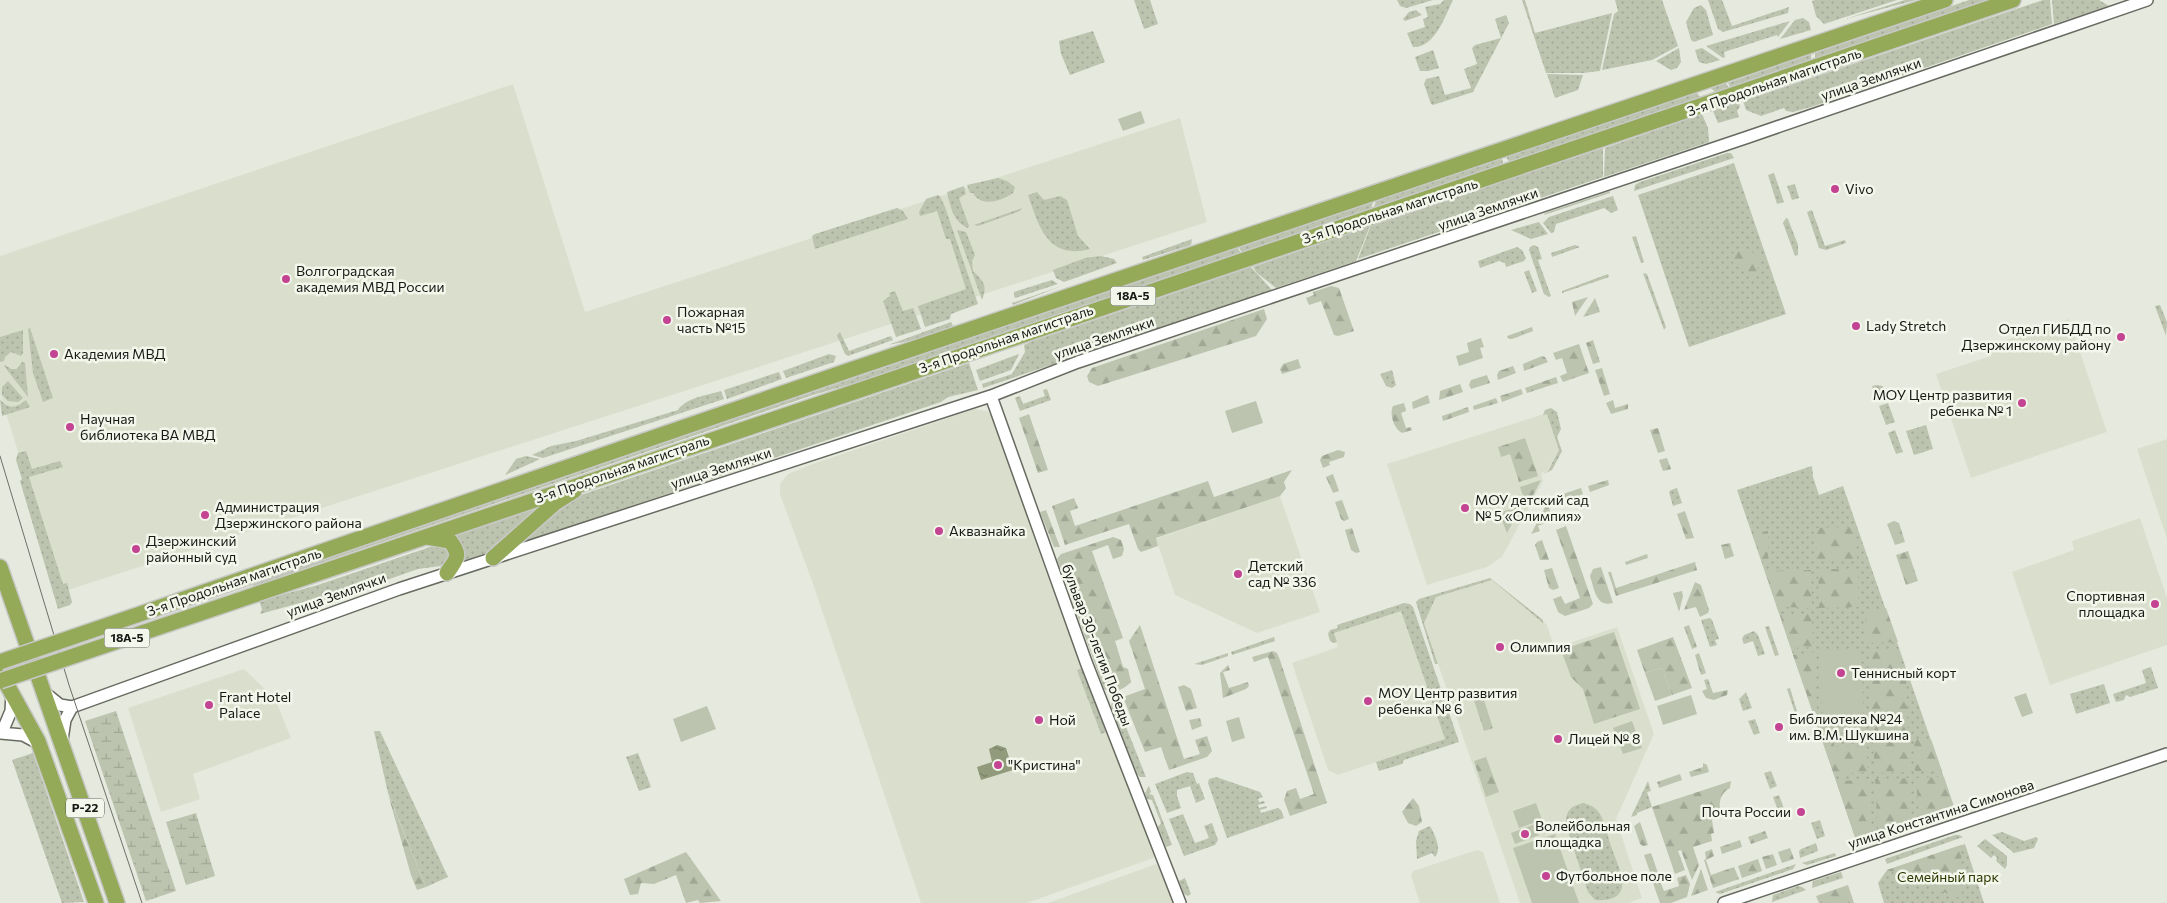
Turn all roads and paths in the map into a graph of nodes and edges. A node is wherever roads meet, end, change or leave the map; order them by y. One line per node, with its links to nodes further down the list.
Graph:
1 (1945, 0): 10 (highway, 3-я Продольная магистраль / 18А-5, bridge)
2 (2013, 0): 5 (highway, 3-я Продольная магистраль / 18А-5)
3 (2147, 0): 4 (main road, улица Землячки)
4 (991, 396): 7 (main road, улица Землячки); 22 (main road, бульвар 30-летия Победы)
5 (596, 477): 6 (highway, 3-я Продольная магистраль / 18А-5); 7 (highway)
6 (423, 536): 9 (highway); 12 (highway, 3-я Продольная магистраль / 18А-5, bridge)
7 (493, 558): 9 (main road, улица Землячки)
8 (0, 567): 14 (highway, Р-22)
9 (447, 573): 15 (main road, улица Землячки)
10 (0, 662)
11 (0, 672): 13 (highway, Р-22)
12 (0, 681)
13 (12, 692): 16 (main road); 18 (highway, Р-22)
14 (45, 694): 15 (main road); 17 (highway, Р-22)
15 (72, 707): 17 (main road)
16 (1, 733): 18 (main road)
17 (62, 740): 21 (highway, Р-22)
18 (39, 743): 20 (highway, Р-22)
19 (2167, 754): 23 (main road, улица Константина Симонова)
20 (96, 903)
21 (117, 903)
22 (1180, 903)
23 (1724, 903)

